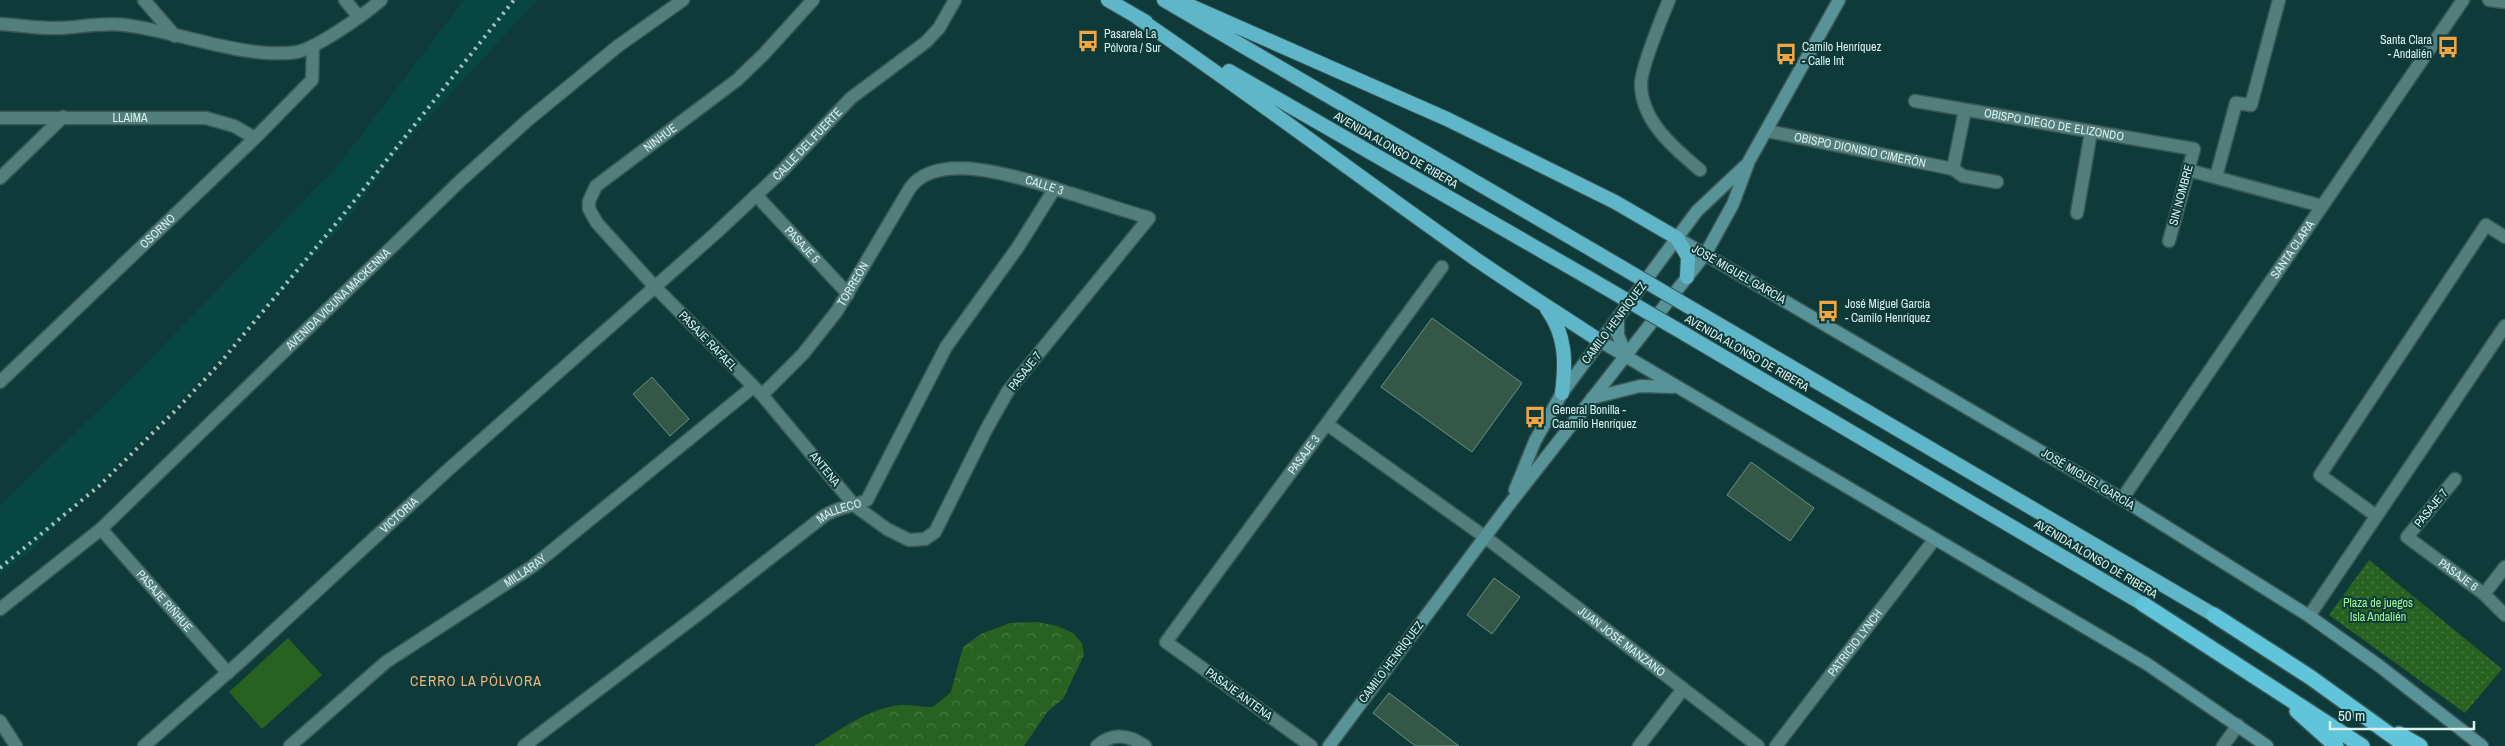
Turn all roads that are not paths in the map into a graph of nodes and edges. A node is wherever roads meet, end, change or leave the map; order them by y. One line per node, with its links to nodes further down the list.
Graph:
1 (144, 0): 19 (street)
2 (345, 0): 16 (street)
3 (381, 0): 16 (street)
4 (684, 0): 66 (street, AVENIDA VICUÑA MACKENNA)
5 (812, 0): 48 (street, NINHUE)
6 (955, 0): 38 (street, CALLE DEL FUERTE)
7 (1108, 0): 17 (highway, AVENIDA ALONSO DE RIBERA)
8 (1164, 0): 75 (highway, AVENIDA ALONSO DE RIBERA, bridge)
9 (1177, 0): 43 (highway)
10 (1669, 0): 31 (street)
11 (1839, 0): 25 (main road, CAMILO HENRÍQUEZ)
12 (2279, 0): 34 (street)
13 (2463, 0): 39 (street, SANTA CLARA)
14 (2489, 0): 15 (street)
15 (2505, 2)
16 (359, 16): 20 (street)
17 (1138, 18): 50 (highway); 73 (highway, AVENIDA ALONSO DE RIBERA, bridge)
18 (0, 24): 19 (street)
19 (175, 36): 20 (street)
20 (313, 46): 27 (street, OSORNO)
21 (1914, 101): 22 (street, OBISPO DIEGO DE ELIZONDO)
22 (1965, 110): 26 (street, OBISPO DIEGO DE ELIZONDO); 30 (street)
23 (64, 117): 24 (street, LLAIMA); 27 (street, LLAIMA); 35 (street)
24 (0, 118)
25 (1767, 131): 29 (main road, CAMILO HENRÍQUEZ); 30 (street, OBISPO DIONISIO CIMERÓN)
26 (2091, 132): 28 (street, OBISPO DIEGO DE ELIZONDO); 40 (street)
27 (255, 138): 55 (street, OSORNO)
28 (2194, 149): 32 (street, SIN NOMBRE)
29 (1749, 161): 43 (main road, CAMILO HENRÍQUEZ); 45 (main road, CAMILO HENRÍQUEZ)
30 (1954, 169): 36 (street, OBISPO DIONISIO CIMERÓN)
31 (1700, 170)
32 (2188, 170): 34 (street); 44 (street, SIN NOMBRE)
33 (936, 172): 37 (street, CALLE 3); 49 (street, TORREÓN)
34 (2216, 177): 39 (street)
35 (0, 178)
36 (1997, 182)
37 (1055, 188): 41 (street, CALLE 3); 63 (street, MALLECO)
38 (756, 195): 48 (street, CALLE DEL FUERTE); 49 (street, PASAJE 5)
39 (2322, 206): 62 (street, SANTA CLARA)
40 (2077, 213)
41 (1149, 218): 69 (street, PASAJE 7)
42 (2505, 236): 65 (street)
43 (1677, 238): 45 (main road, JOSÉ MIGUEL GARCÍA); 47 (highway); 51 (main road, CAMILO HENRÍQUEZ)
44 (2169, 241)
45 (1706, 253): 47 (main road, CAMILO HENRÍQUEZ); 62 (main road, JOSÉ MIGUEL GARCÍA)
46 (1442, 267): 60 (street, PASAJE 3)
47 (1687, 277): 54 (main road, CAMILO HENRÍQUEZ)
48 (654, 286): 57 (street, PASAJE RAFAEL); 79 (street, VICTORIA)
49 (848, 294): 57 (street, TORREÓN)
50 (1542, 303): 53 (highway); 58 (highway)
51 (1618, 317): 53 (main road, CAMILO HENRÍQUEZ); 54 (main road)
52 (2505, 326): 65 (street)
53 (1600, 342): 54 (main road); 58 (main road, CAMILO HENRÍQUEZ)
54 (1626, 355): 56 (main road); 59 (main road, CAMILO HENRÍQUEZ)
55 (0, 382)
56 (1676, 387): 59 (main road); 70 (main road)
57 (757, 391): 63 (street, ANTENA); 87 (street, MILLARAY)
58 (1562, 392): 64 (main road, CAMILO HENRÍQUEZ)
59 (1592, 398): 64 (main road, CAMILO HENRÍQUEZ)
60 (1328, 425): 67 (street, JUAN JOSÉ MANZANO); 78 (street, PASAJE 3)
61 (2455, 479): 68 (street, PASAJE 7)
62 (2122, 499): 77 (main road, JOSÉ MIGUEL GARCÍA)
63 (855, 506): 69 (street, ANTENA); 88 (street, MALLECO)
64 (1508, 506): 67 (main road, CAMILO HENRÍQUEZ)
65 (2375, 515): 77 (street)
66 (101, 529): 74 (street, AVENIDA VICUÑA MACKENNA); 79 (street, PASAJE RIÑHUE)
67 (1485, 537): 81 (street, JUAN JOSÉ MANZANO); 92 (main road, CAMILO HENRÍQUEZ)
68 (2407, 537): 72 (street, PASAJE 6)
69 (925, 539)
70 (1934, 540): 84 (main road); 95 (street, PATRICIO LYNCH)
71 (2505, 567): 72 (street)
72 (2484, 594): 76 (street, PASAJE 6)
73 (2144, 604): 80 (highway, AVENIDA ALONSO DE RIBERA)
74 (0, 609)
75 (2214, 615): 82 (highway, AVENIDA ALONSO DE RIBERA)
76 (2505, 615)
77 (2309, 616): 102 (main road, JOSÉ MIGUEL GARCÍA)
78 (1166, 642): 91 (street, PASAJE ANTENA)
79 (228, 673): 86 (street, VICTORIA)
80 (2263, 680): 98 (highway); 99 (highway, AVENIDA ALONSO DE RIBERA)
81 (1683, 689): 93 (street); 94 (street, JUAN JOSÉ MANZANO)
82 (2365, 715): 100 (highway, AVENIDA ALONSO DE RIBERA); 101 (highway)
83 (0, 721): 85 (street)
84 (2238, 725): 96 (street); 97 (main road)
85 (16, 746)
86 (144, 746)
87 (290, 746)
88 (524, 746)
89 (1097, 746): 90 (street)
90 (1145, 746)
91 (1311, 746)
92 (1328, 746)
93 (1639, 746)
94 (1758, 746)
95 (1776, 746)
96 (2223, 746)
97 (2267, 746)
98 (2336, 746)
99 (2362, 746)
100 (2406, 746)
101 (2420, 746)
102 (2482, 746)

